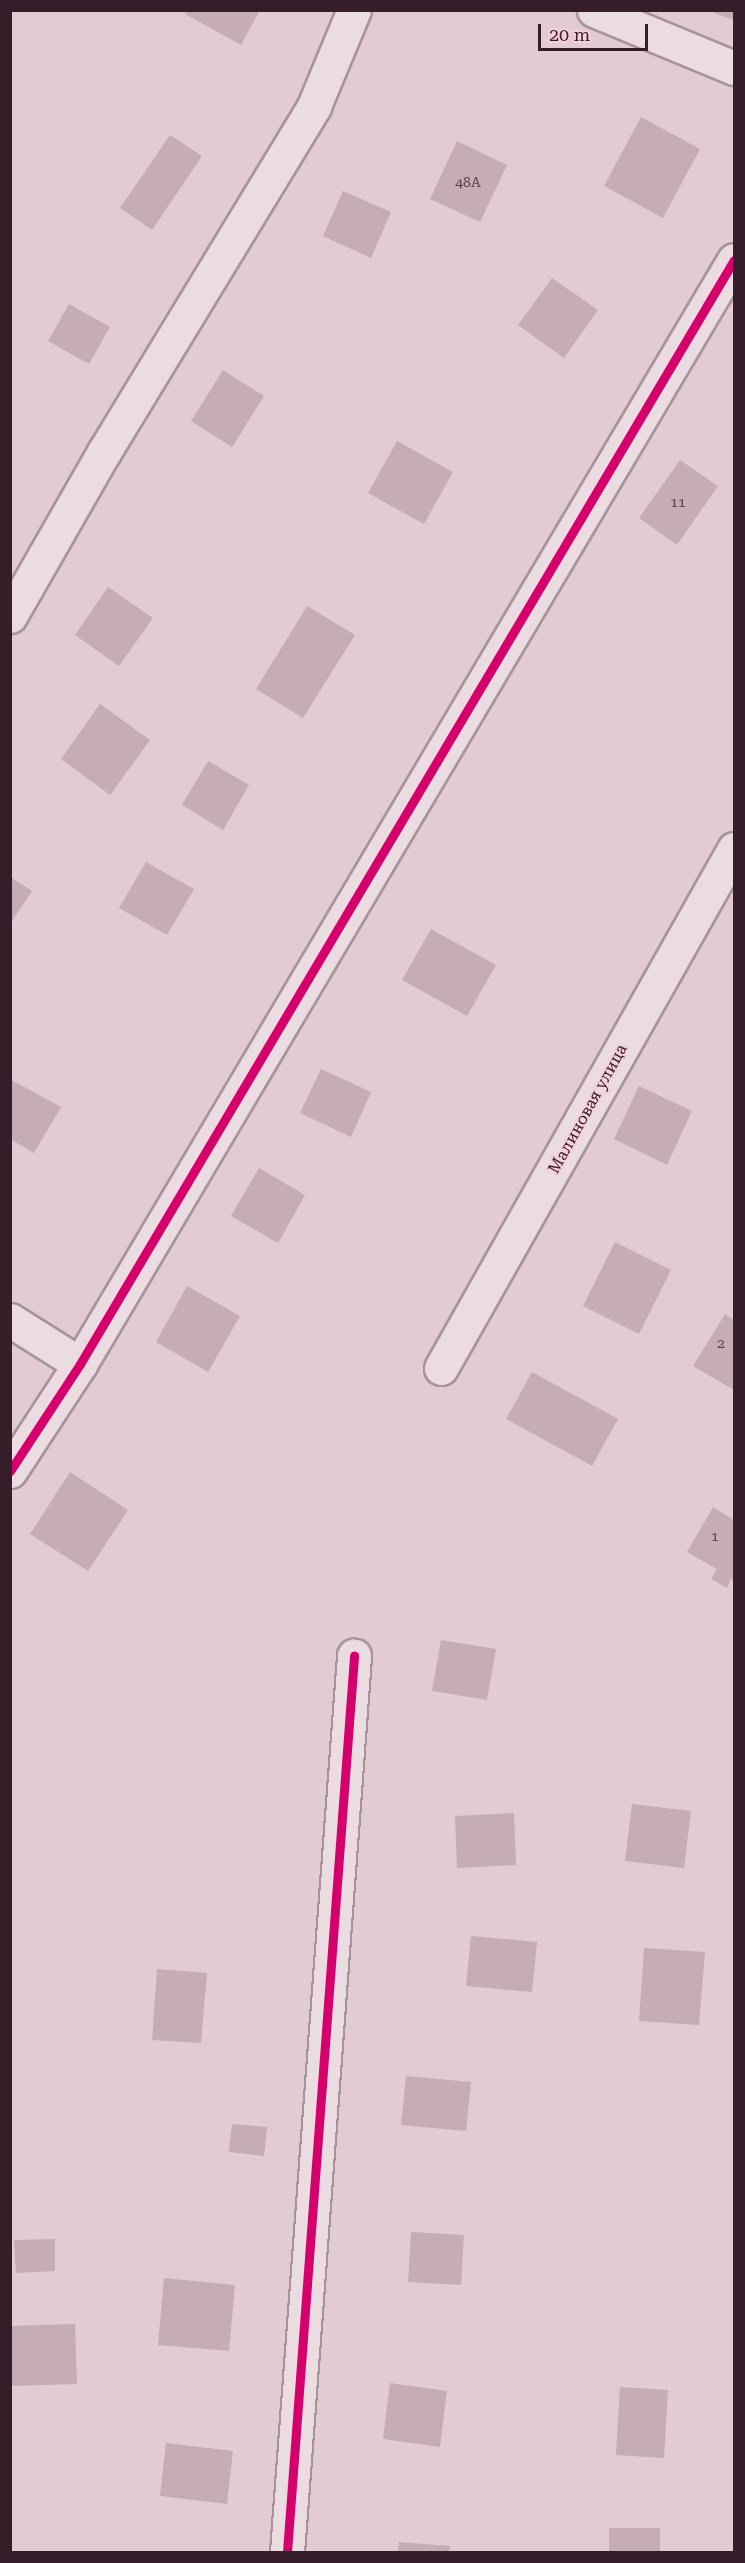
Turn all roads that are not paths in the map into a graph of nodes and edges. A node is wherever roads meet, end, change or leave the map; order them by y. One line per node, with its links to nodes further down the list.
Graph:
1 (354, 10): 5 (street)
2 (594, 10): 3 (street)
3 (735, 68)
4 (735, 260): 8 (street)
5 (10, 616)
6 (735, 849): 9 (street, Малиновая улица)
7 (10, 1320): 8 (street)
8 (80, 1364): 10 (street)
9 (441, 1368)
10 (10, 1471)
11 (354, 1656): 12 (street)
12 (287, 2553)

